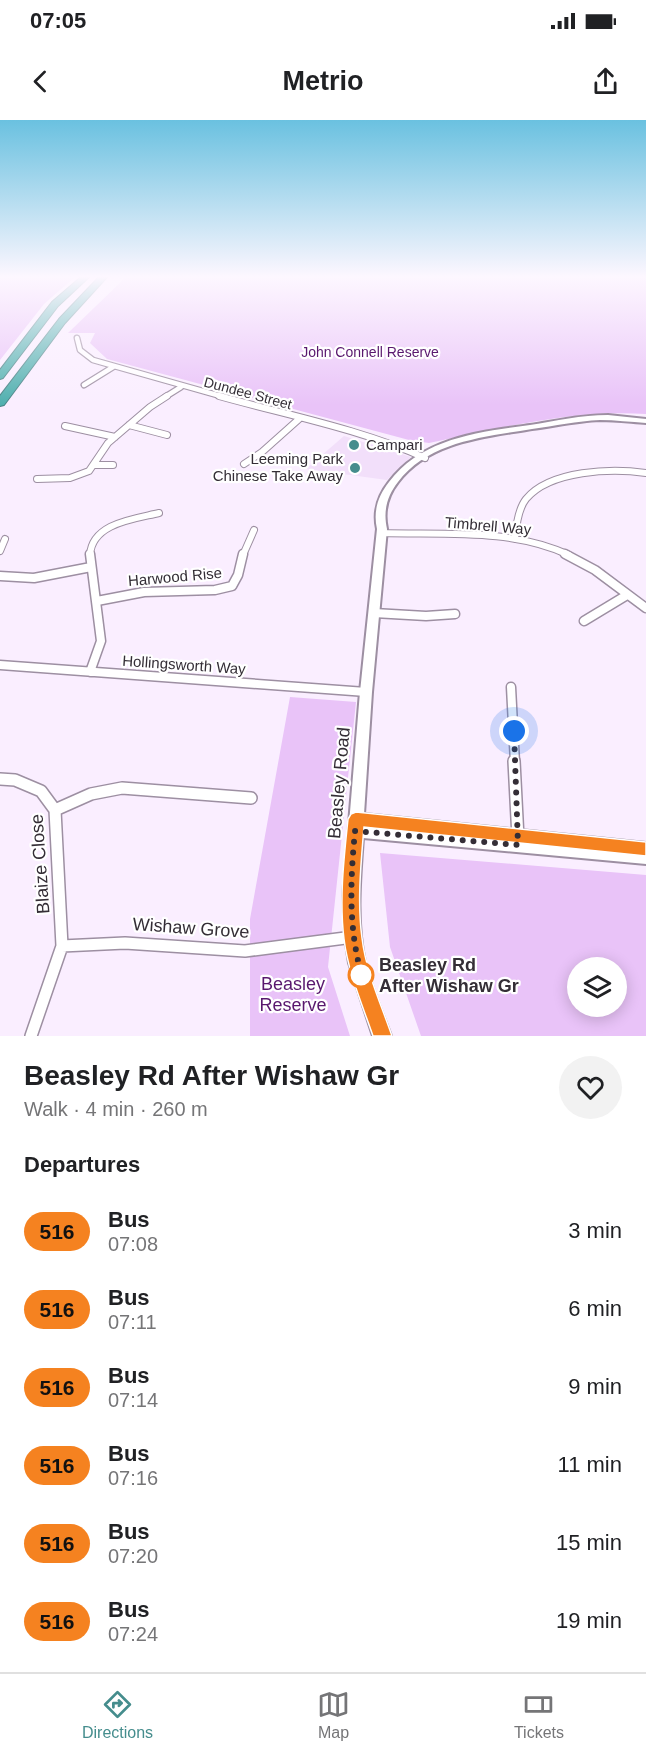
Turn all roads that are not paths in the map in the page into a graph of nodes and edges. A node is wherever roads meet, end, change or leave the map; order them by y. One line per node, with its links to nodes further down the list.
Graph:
1 (43, 320): 5 (highway)
2 (63, 320): 8 (highway)
3 (77, 338): 4 (street, Dundee Street)
4 (113, 367): 6 (street); 7 (street, Dundee Street)
5 (0, 376)
6 (84, 385)
7 (181, 387): 9 (street, Dundee Street); 11 (street)
8 (0, 403)
9 (299, 419): 15 (street, Dundee Street); 16 (street)
10 (646, 422): 15 (main road, Beasley Road)
11 (129, 425): 13 (street); 14 (street)
12 (64, 426): 14 (street)
13 (167, 435)
14 (115, 437): 17 (street)
15 (423, 457): 23 (main road, Beasley Road)
16 (244, 464)
17 (94, 465): 18 (street); 20 (street)
18 (113, 465)
19 (646, 473): 25 (street)
20 (37, 479)
21 (159, 513): 27 (street)
22 (254, 530): 30 (street, Harwood Rise)
23 (381, 531): 25 (street, Timbrell Way); 32 (main road, Beasley Road)
24 (5, 538): 26 (street)
25 (515, 539): 29 (street, Timbrell Way)
26 (0, 551)
27 (91, 567): 28 (street); 30 (street)
28 (0, 576)
29 (627, 595): 31 (street, Timbrell Way); 34 (street)
30 (97, 601): 36 (street)
31 (646, 608)
32 (374, 613): 33 (street); 38 (main road, Beasley Road)
33 (455, 614)
34 (584, 621)
35 (0, 665): 36 (street, Hollingsworth Way)
36 (90, 672): 38 (street, Hollingsworth Way)
37 (511, 687): 43 (street)
38 (366, 692): 42 (main road, Beasley Road)
39 (0, 779): 41 (street, Blaize Close)
40 (251, 798): 41 (street)
41 (55, 810): 47 (street, Blaize Close)
42 (356, 825): 43 (main road); 46 (main road, Beasley Road)
43 (518, 840): 44 (main road); 45 (main road)
44 (646, 849)
45 (646, 857)
46 (352, 937): 47 (street, Wishaw Grove); 49 (main road, Beasley Road)
47 (62, 946): 48 (street)
48 (31, 1036)
49 (382, 1036)

